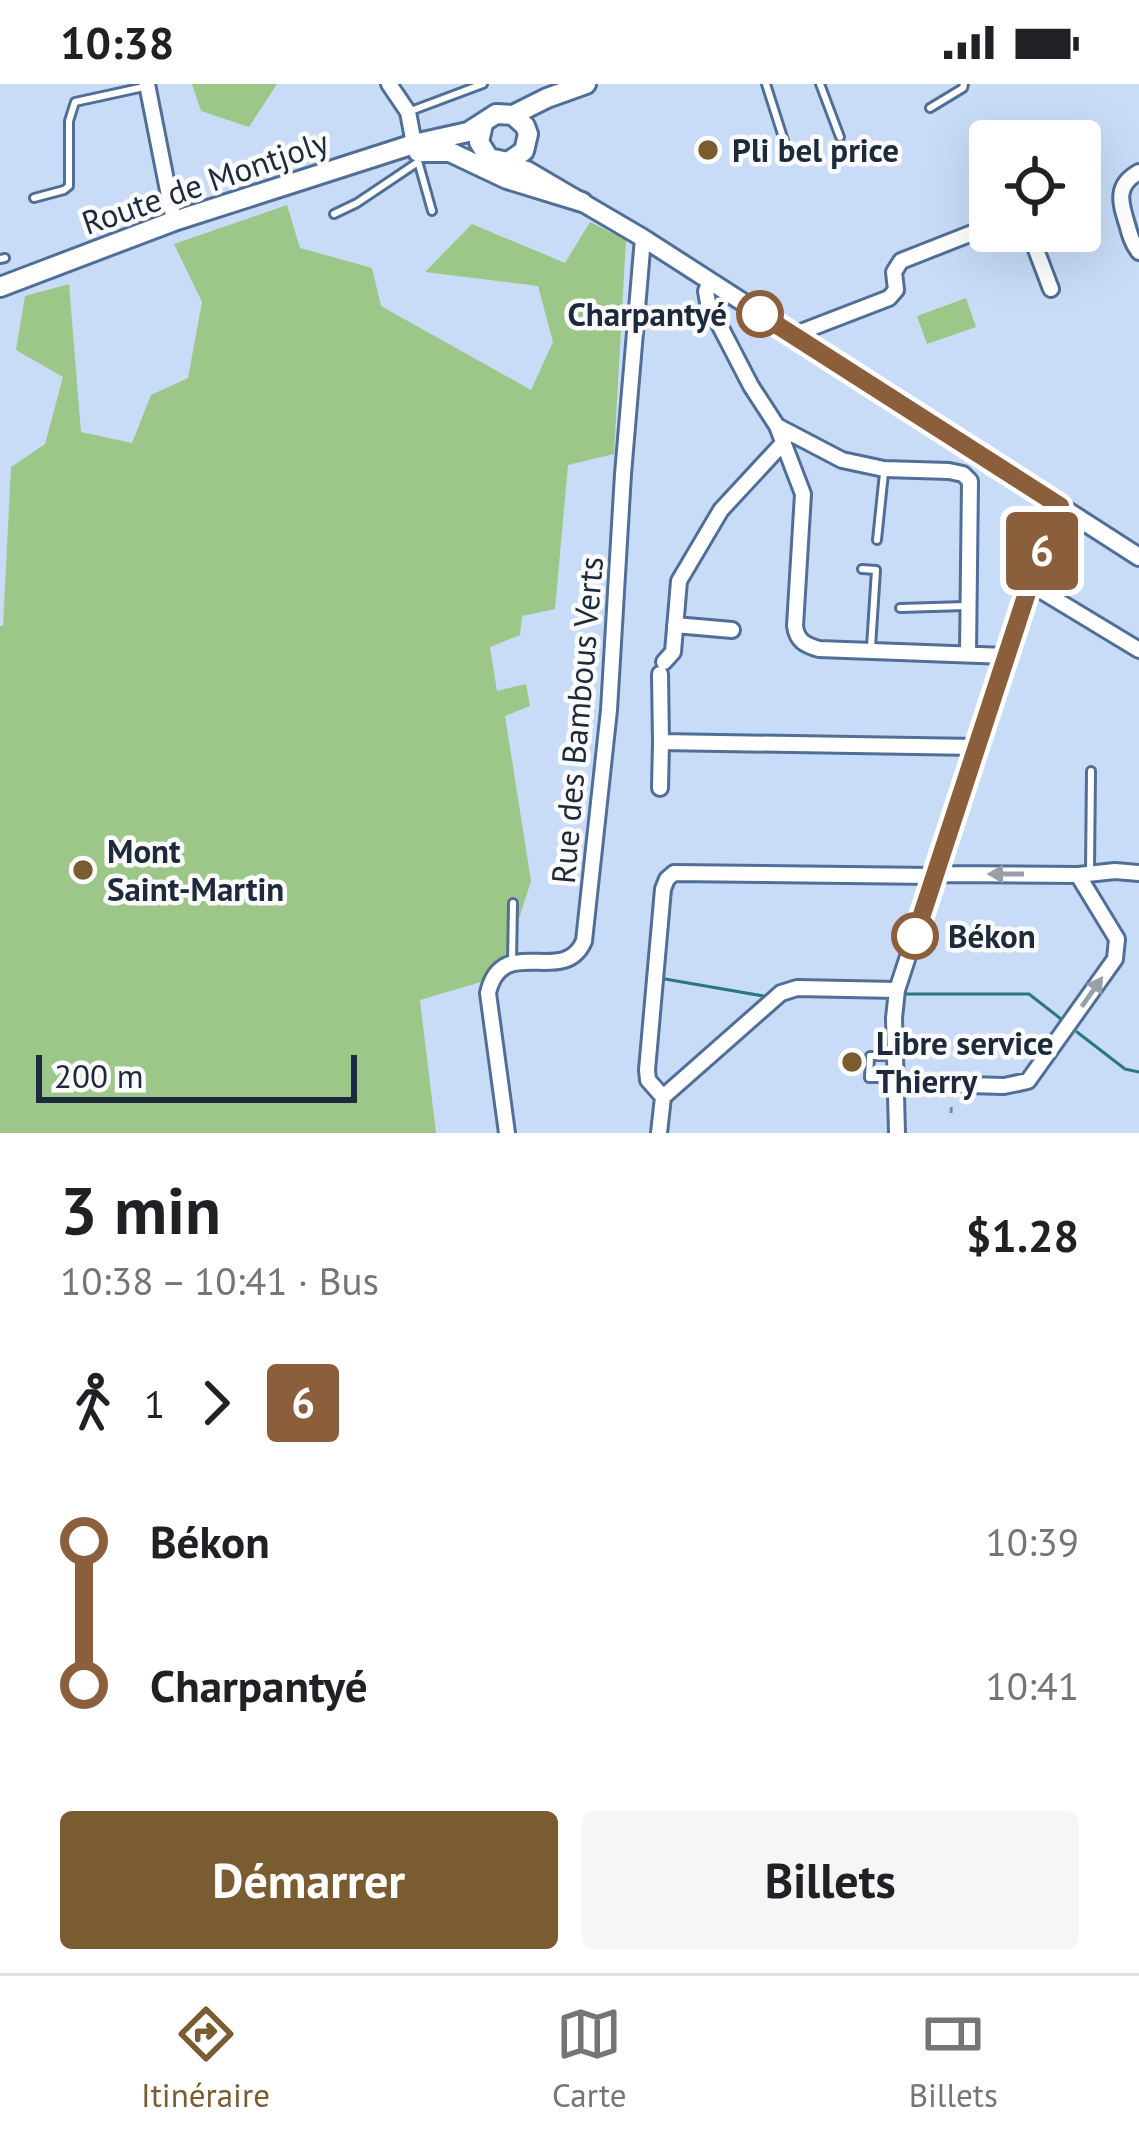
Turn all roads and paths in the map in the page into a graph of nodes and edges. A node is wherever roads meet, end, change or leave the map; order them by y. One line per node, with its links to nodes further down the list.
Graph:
1 (389, 84): 10 (street)
2 (483, 84): 10 (lane)
3 (586, 84): 8 (main road)
4 (766, 84): 17 (lane)
5 (820, 84): 14 (lane)
6 (964, 84): 9 (lane)
7 (147, 85): 20 (lane); 24 (street)
8 (559, 95): 11 (main road); 13 (main road)
9 (930, 108)
10 (409, 112): 15 (street)
11 (513, 115): 12 (main road); 13 (main road)
12 (483, 124): 15 (main road); 16 (main road)
13 (528, 137): 18 (main road); 21 (street)
14 (840, 137)
15 (420, 149): 16 (main road); 21 (main road); 22 (lane); 23 (lane); 24 (main road, Route de Montjoly)
16 (484, 153): 18 (main road)
17 (788, 153)
18 (502, 163): 21 (street)
19 (1139, 172): 28 (street)
20 (34, 198)
21 (582, 202): 26 (street)
22 (432, 211)
23 (334, 214)
24 (174, 221): 30 (main road, Route de Montjoly)
25 (969, 234): 32 (street)
26 (643, 238): 29 (street); 57 (street, Rue des Bambous Verts)
27 (1037, 252): 31 (street)
28 (1139, 252)
29 (710, 282): 32 (street); 33 (street)
30 (0, 287)
31 (1051, 289)
32 (793, 335): 36 (street)
33 (777, 426): 34 (street); 35 (street)
34 (784, 442): 43 (street); 45 (street)
35 (884, 469): 37 (lane); 41 (street)
36 (1060, 506): 38 (street); 40 (street)
37 (877, 540)
38 (1139, 557)
39 (862, 569): 45 (lane)
40 (1030, 584): 46 (street); 48 (street)
41 (970, 606): 42 (lane); 47 (street)
42 (900, 608)
43 (675, 626): 44 (street); 49 (street)
44 (732, 630)
45 (871, 650): 47 (street)
46 (1139, 650)
47 (968, 652): 48 (street)
48 (1006, 656): 50 (street)
49 (661, 742): 50 (street); 52 (street)
50 (976, 747): 55 (street)
51 (1091, 771): 54 (lane)
52 (660, 788)
53 (1139, 873): 54 (street)
54 (1084, 875): 55 (street, one-way to 55); 61 (street, one-way to 54)
55 (933, 876): 58 (street); 62 (street)
56 (513, 903): 57 (lane)
57 (512, 962): 64 (street)
58 (897, 990): 59 (street); 62 (street)
59 (895, 1056): 60 (street); 60 (lane)
60 (895, 1081): 61 (street); 66 (street)
61 (952, 1087): 63 (path)
62 (663, 1097): 65 (street)
63 (951, 1113)
64 (507, 1133)
65 (658, 1133)
66 (897, 1133)

